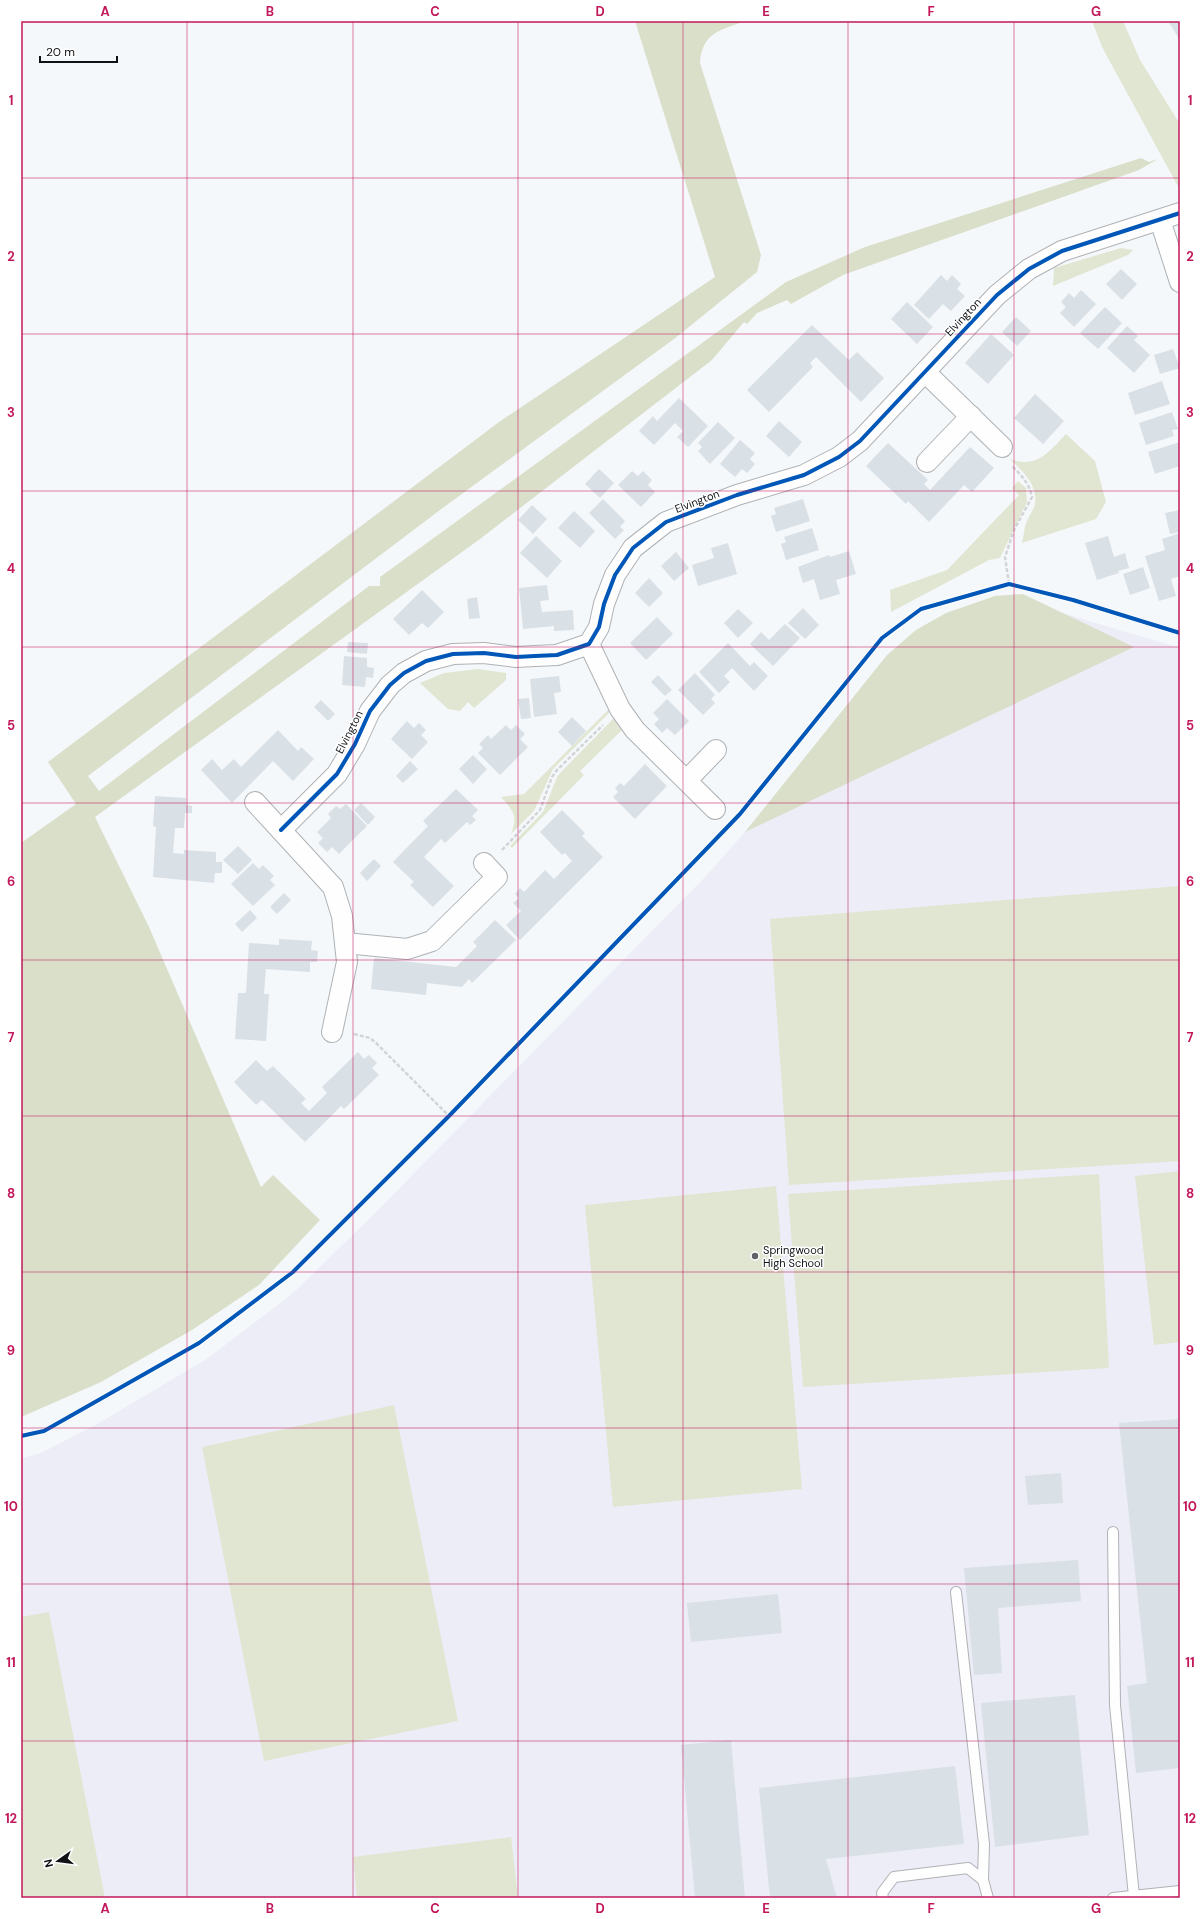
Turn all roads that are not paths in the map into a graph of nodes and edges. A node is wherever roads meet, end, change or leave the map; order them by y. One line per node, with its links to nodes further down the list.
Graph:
1 (1180, 213): 2 (street, Elvington)
2 (1160, 220): 3 (street); 4 (street, Elvington)
3 (1180, 282)
4 (925, 372): 5 (street); 8 (street, Elvington)
5 (971, 416): 6 (street); 7 (street)
6 (1002, 447)
7 (928, 462)
8 (589, 644): 10 (street); 13 (street, Elvington)
9 (716, 750): 10 (street)
10 (687, 780): 12 (street)
11 (255, 802): 13 (street)
12 (715, 809)
13 (281, 830): 15 (street)
14 (485, 865): 15 (street)
15 (345, 943): 16 (street)
16 (332, 1032)
17 (1113, 1532): 21 (lane)
18 (956, 1592): 19 (lane)
19 (983, 1880): 22 (lane); 23 (lane)
20 (1180, 1891): 21 (lane)
21 (1134, 1896): 24 (lane)
22 (882, 1898)
23 (988, 1898)
24 (1113, 1898)

